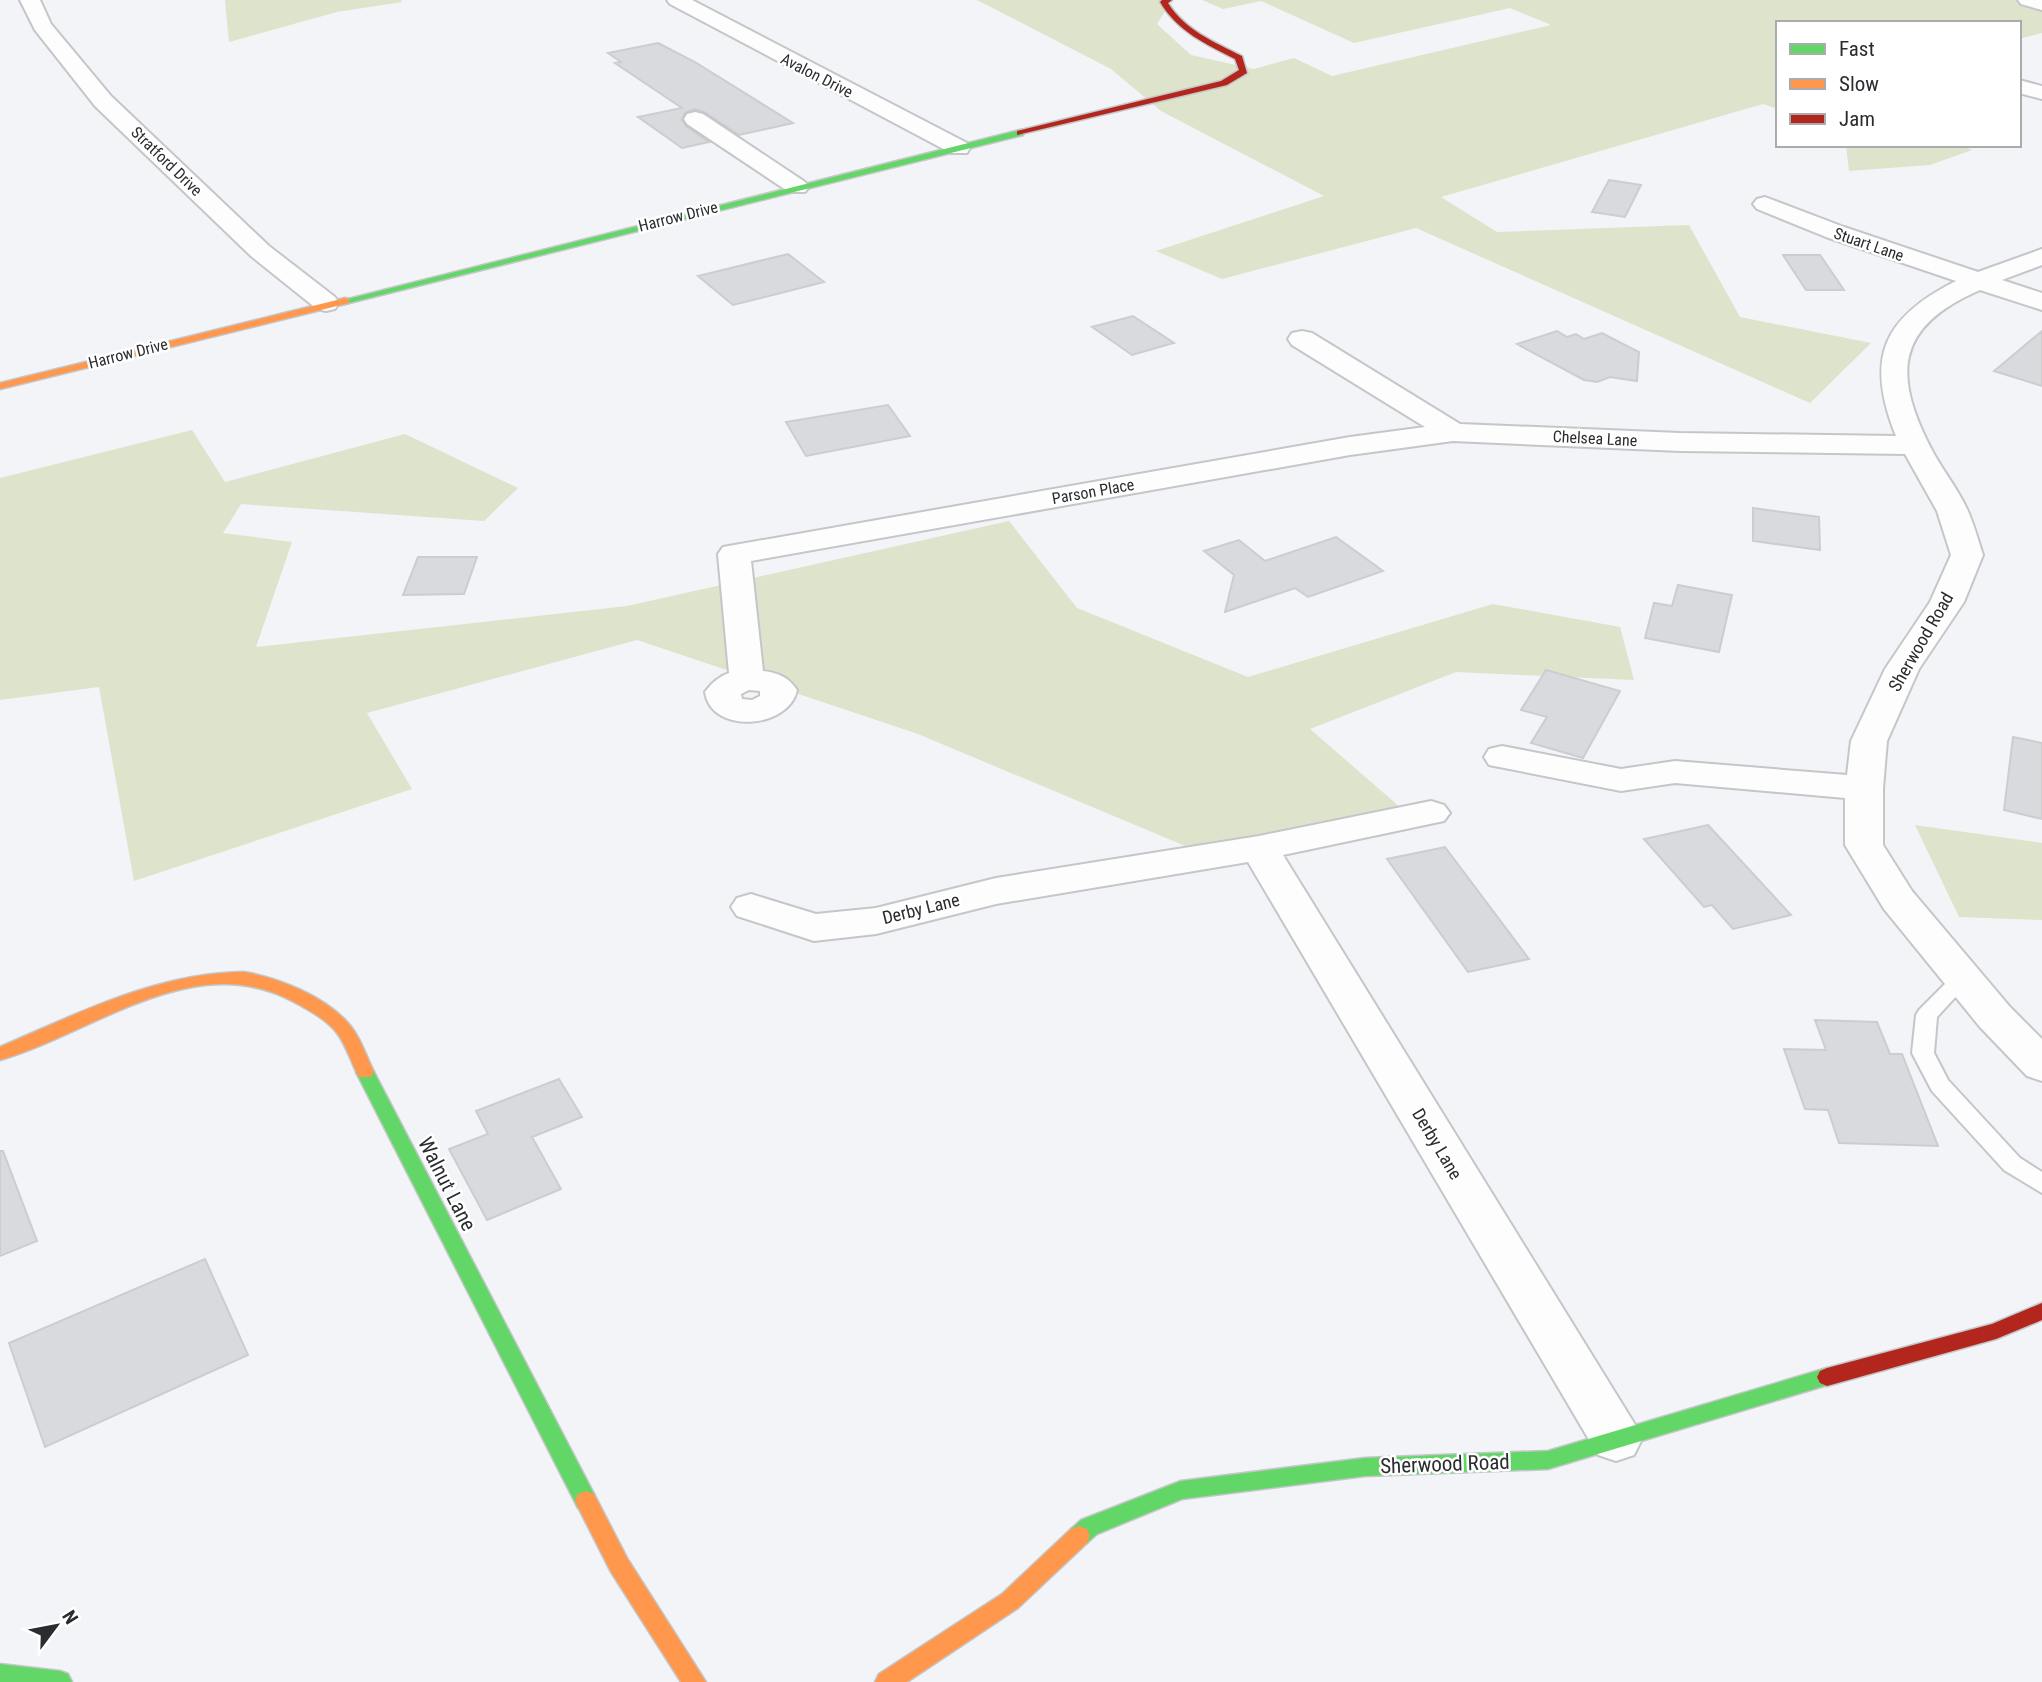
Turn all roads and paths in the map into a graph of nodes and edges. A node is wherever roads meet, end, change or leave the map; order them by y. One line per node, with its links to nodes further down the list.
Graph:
1 (30, 0): 15 (street, Stratford Drive)
2 (677, 0): 9 (street, Avalon Drive)
3 (1168, 0): 9 (street, Harrow Drive)
4 (2028, 0): 5 (street)
5 (2042, 4)
6 (2021, 87): 7 (street)
7 (2042, 93)
8 (695, 119): 10 (street)
9 (959, 148): 10 (street, Harrow Drive)
10 (797, 187): 15 (street, Harrow Drive)
11 (1765, 204): 13 (street, Stuart Lane)
12 (2042, 257): 13 (street, Sherwood Road)
13 (1975, 281): 14 (street, Stuart Lane); 19 (street, Sherwood Road)
14 (2042, 302)
15 (326, 303): 17 (street, Harrow Drive)
16 (1302, 339): 18 (street, Chelsea Lane)
17 (0, 386)
18 (1453, 432): 19 (street, Chelsea Lane); 20 (street, Parson Place)
19 (1915, 445): 22 (street, Sherwood Road)
20 (747, 679)
21 (1502, 757): 22 (street)
22 (1864, 788): 26 (street, Sherwood Road)
23 (1431, 813): 24 (street, Derby Lane)
24 (1259, 848): 25 (street, Derby Lane); 31 (street, Derby Lane)
25 (751, 907)
26 (1963, 978): 28 (street, Sherwood Road); 29 (lane)
27 (0, 1054): 34 (street, Walnut Lane)
28 (2042, 1065)
29 (2042, 1184)
30 (2042, 1311): 31 (street, Sherwood Road)
31 (1616, 1439): 35 (street, Sherwood Road)
32 (0, 1675): 33 (street)
33 (60, 1682)
34 (694, 1682)
35 (887, 1682)

